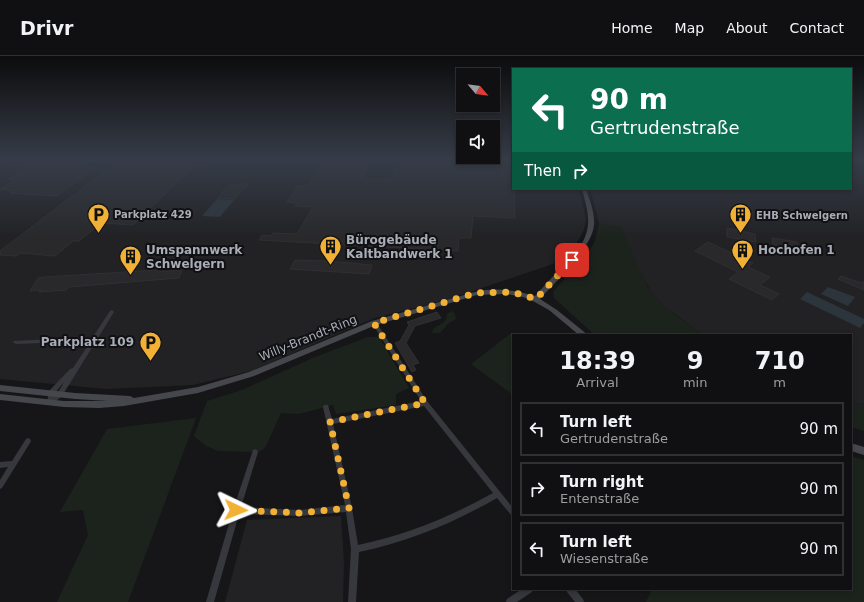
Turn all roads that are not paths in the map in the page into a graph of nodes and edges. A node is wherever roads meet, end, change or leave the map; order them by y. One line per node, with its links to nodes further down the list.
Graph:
1 (584, 190): 2 (main road)
2 (536, 299): 4 (main road, Willy-Brandt-Ring); 5 (main road, Willy-Brandt-Ring)
3 (112, 312): 6 (street)
4 (374, 323): 13 (main road, Willy-Brandt-Ring); 15 (street)
5 (583, 334)
6 (95, 339): 7 (street); 8 (street)
7 (16, 342)
8 (80, 362): 10 (street); 11 (street)
9 (0, 388): 10 (main road, Willy-Brandt-Ring)
10 (51, 393): 11 (main road, Willy-Brandt-Ring); 14 (street)
11 (60, 394): 13 (main road, Willy-Brandt-Ring); 14 (street)
12 (0, 397): 14 (main road, Willy-Brandt-Ring)
13 (146, 399): 14 (main road, Willy-Brandt-Ring)
14 (50, 402)
15 (425, 403): 17 (street); 25 (street)
16 (326, 407): 17 (street)
17 (330, 422): 26 (street)
18 (28, 441): 23 (street)
19 (852, 447): 20 (main road)
20 (864, 451)
21 (255, 452): 27 (street)
22 (0, 464): 23 (street)
23 (14, 464): 24 (street)
24 (0, 486)
25 (498, 494): 28 (street); 29 (street)
26 (349, 508): 27 (street); 29 (street)
27 (236, 510): 32 (street)
28 (512, 512)
29 (355, 549): 33 (street)
30 (528, 590): 34 (street)
31 (571, 590): 35 (street)
32 (210, 602)
33 (352, 602)
34 (510, 602)
35 (580, 602)

